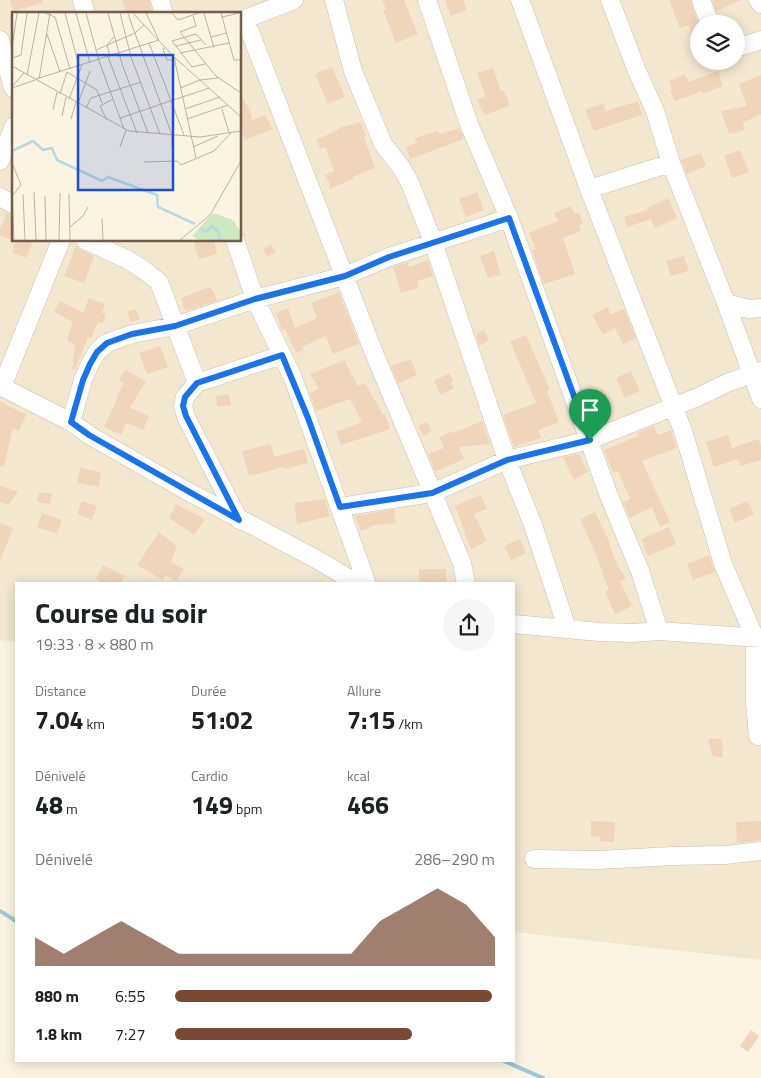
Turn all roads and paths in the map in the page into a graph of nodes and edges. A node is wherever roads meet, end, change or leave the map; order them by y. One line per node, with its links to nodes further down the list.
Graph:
1 (294, 0): 9 (street)
2 (334, 0): 25 (street)
3 (427, 0): 21 (street)
4 (520, 0): 18 (street)
5 (610, 0): 17 (street)
6 (701, 0): 10 (street)
7 (758, 0): 8 (street)
8 (761, 4)
9 (248, 14): 26 (street)
10 (707, 15)
11 (0, 40): 14 (street)
12 (761, 40): 13 (street)
13 (745, 45)
14 (12, 81)
15 (12, 131): 16 (street)
16 (0, 161)
17 (671, 163): 18 (street); 28 (street)
18 (589, 189): 36 (street)
19 (0, 197): 20 (street)
20 (12, 204)
21 (509, 218): 25 (street); 38 (street)
22 (60, 241): 34 (street)
23 (87, 241): 30 (street)
24 (235, 241): 27 (street)
25 (433, 242): 26 (street); 39 (street)
26 (345, 276): 27 (street); 40 (street)
27 (255, 299): 30 (street); 31 (street)
28 (726, 303): 29 (street); 32 (street)
29 (761, 308)
30 (175, 326): 33 (street); 37 (street)
31 (282, 355): 33 (street); 41 (street)
32 (757, 372): 35 (street); 36 (street)
33 (197, 383): 42 (street)
34 (1, 386): 37 (street)
35 (761, 399)
36 (673, 407): 38 (street); 49 (street)
37 (71, 422): 42 (street)
38 (590, 440): 39 (street); 48 (street)
39 (507, 460): 40 (street); 47 (street)
40 (432, 493): 41 (street); 45 (street)
41 (340, 507): 44 (street)
42 (239, 520): 43 (street)
43 (355, 582)
44 (366, 582)
45 (466, 582)
46 (515, 624): 47 (street)
47 (567, 628): 48 (street)
48 (659, 631): 49 (street)
49 (758, 638): 50 (street)
50 (758, 736)
51 (761, 850): 52 (street)
52 (534, 859)

